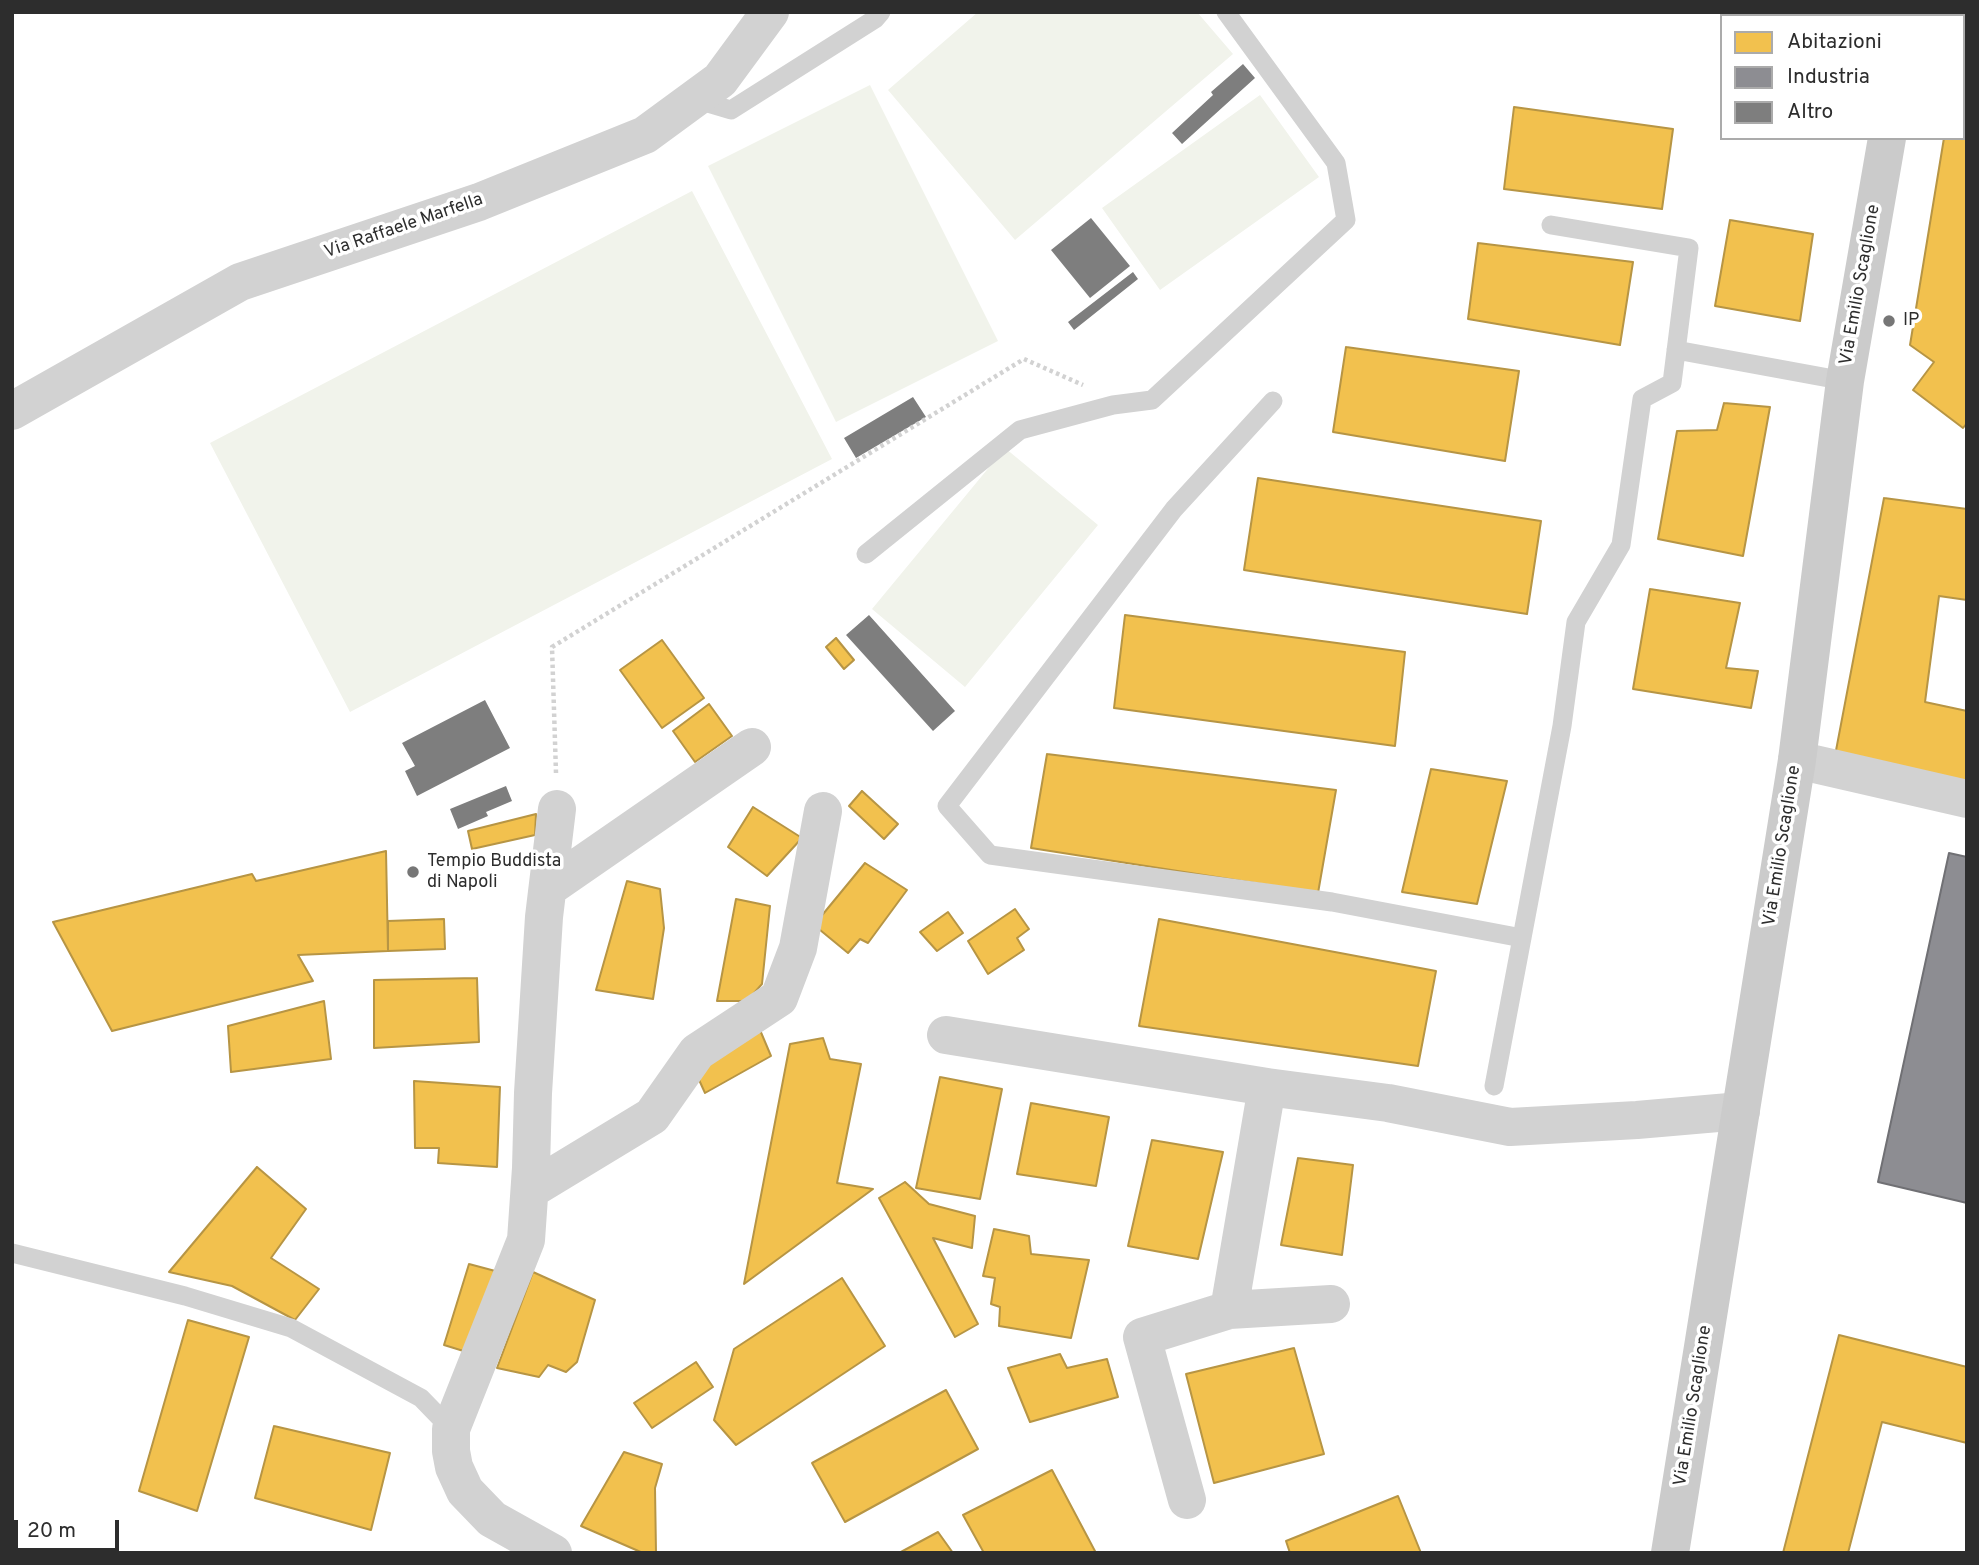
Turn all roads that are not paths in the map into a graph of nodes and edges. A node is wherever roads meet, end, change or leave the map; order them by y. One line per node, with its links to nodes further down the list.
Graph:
1 (770, 12): 4 (street, Via Raffaele Marfella)
2 (881, 12): 4 (lane)
3 (1226, 12): 11 (lane)
4 (694, 99): 10 (street, Via Raffaele Marfella)
5 (1887, 140): 8 (main road, Via Emilio Scaglione)
6 (1550, 225): 7 (lane)
7 (1676, 350): 8 (lane); 18 (lane)
8 (1845, 381): 13 (main road, Via Emilio Scaglione)
9 (1273, 401): 18 (lane)
10 (12, 411)
11 (866, 554)
12 (752, 747): 17 (street)
13 (1797, 760): 14 (street); 22 (main road, Via Emilio Scaglione)
14 (1967, 799)
15 (556, 809): 17 (street)
16 (823, 811): 23 (street)
17 (548, 888): 23 (street)
18 (1522, 937): 20 (lane)
19 (946, 1035): 21 (street)
20 (1494, 1086)
21 (1267, 1087): 22 (street); 26 (street)
22 (1741, 1111): 30 (main road, Via Emilio Scaglione)
23 (530, 1190): 27 (street)
24 (12, 1253): 27 (lane)
25 (1331, 1304): 26 (street)
26 (1229, 1310): 28 (street)
27 (451, 1429): 29 (street)
28 (1187, 1500)
29 (553, 1553)
30 (1671, 1553)

